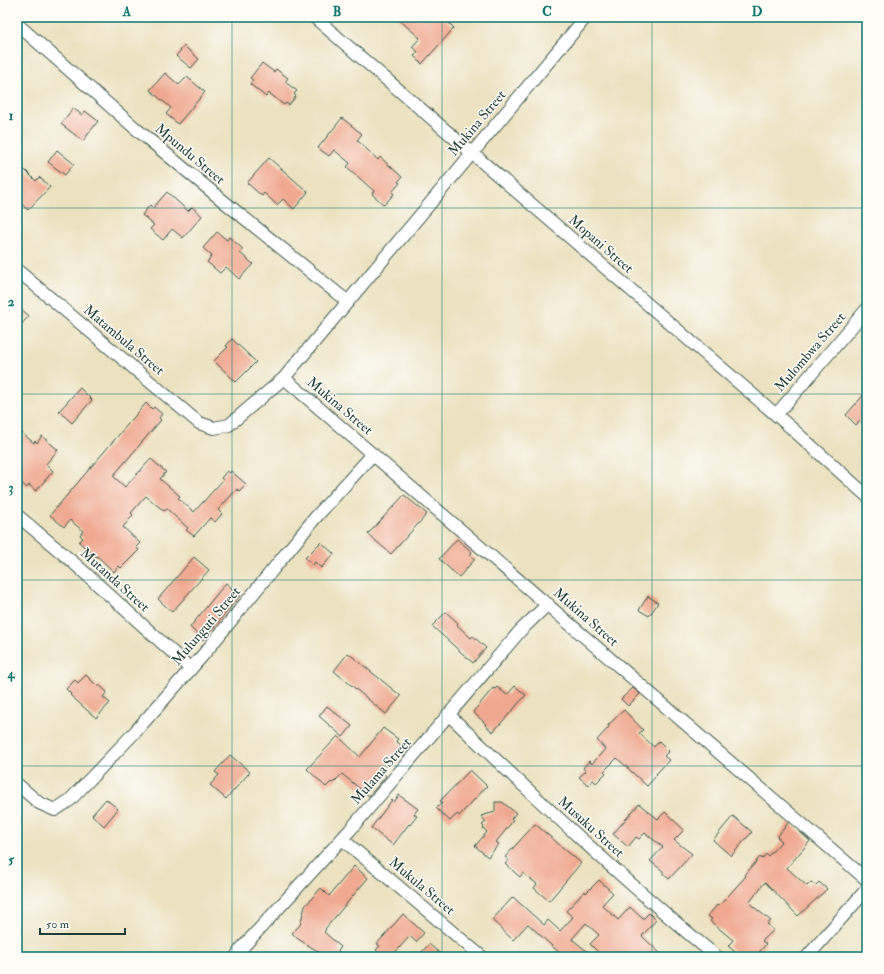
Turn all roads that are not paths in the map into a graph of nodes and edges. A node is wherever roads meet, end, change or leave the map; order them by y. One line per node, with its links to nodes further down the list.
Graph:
1 (314, 17): 4 (street, Mopani Street)
2 (586, 17): 4 (street, Mukina Street)
3 (17, 24): 6 (street, Mpundu Street)
4 (472, 152): 6 (street, Mukina Street); 9 (street, Mopani Street)
5 (17, 270): 10 (street, Matambula Street)
6 (348, 302): 8 (street, Mukina Street)
7 (867, 310): 9 (street, Mulombwa Street)
8 (284, 378): 10 (street, Mukina Street); 11 (street, Mukina Street)
9 (776, 415): 12 (street, Mopani Street)
10 (214, 428)
11 (373, 454): 14 (street, Mukina Street); 15 (street, Mulunguti Street)
12 (867, 496)
13 (17, 515): 15 (street, Mutanda Street)
14 (548, 604): 16 (street, Mulama Street); 19 (street, Mukina Street)
15 (191, 669): 17 (street, Mulunguti Street)
16 (448, 714): 18 (street, Mulama Street); 23 (street, Musuku Street)
17 (17, 784)
18 (342, 839): 21 (street, Mulama Street); 22 (street, Mukula Street)
19 (867, 880)
20 (867, 889): 24 (street)
21 (236, 957)
22 (482, 957)
23 (717, 957)
24 (807, 957)

